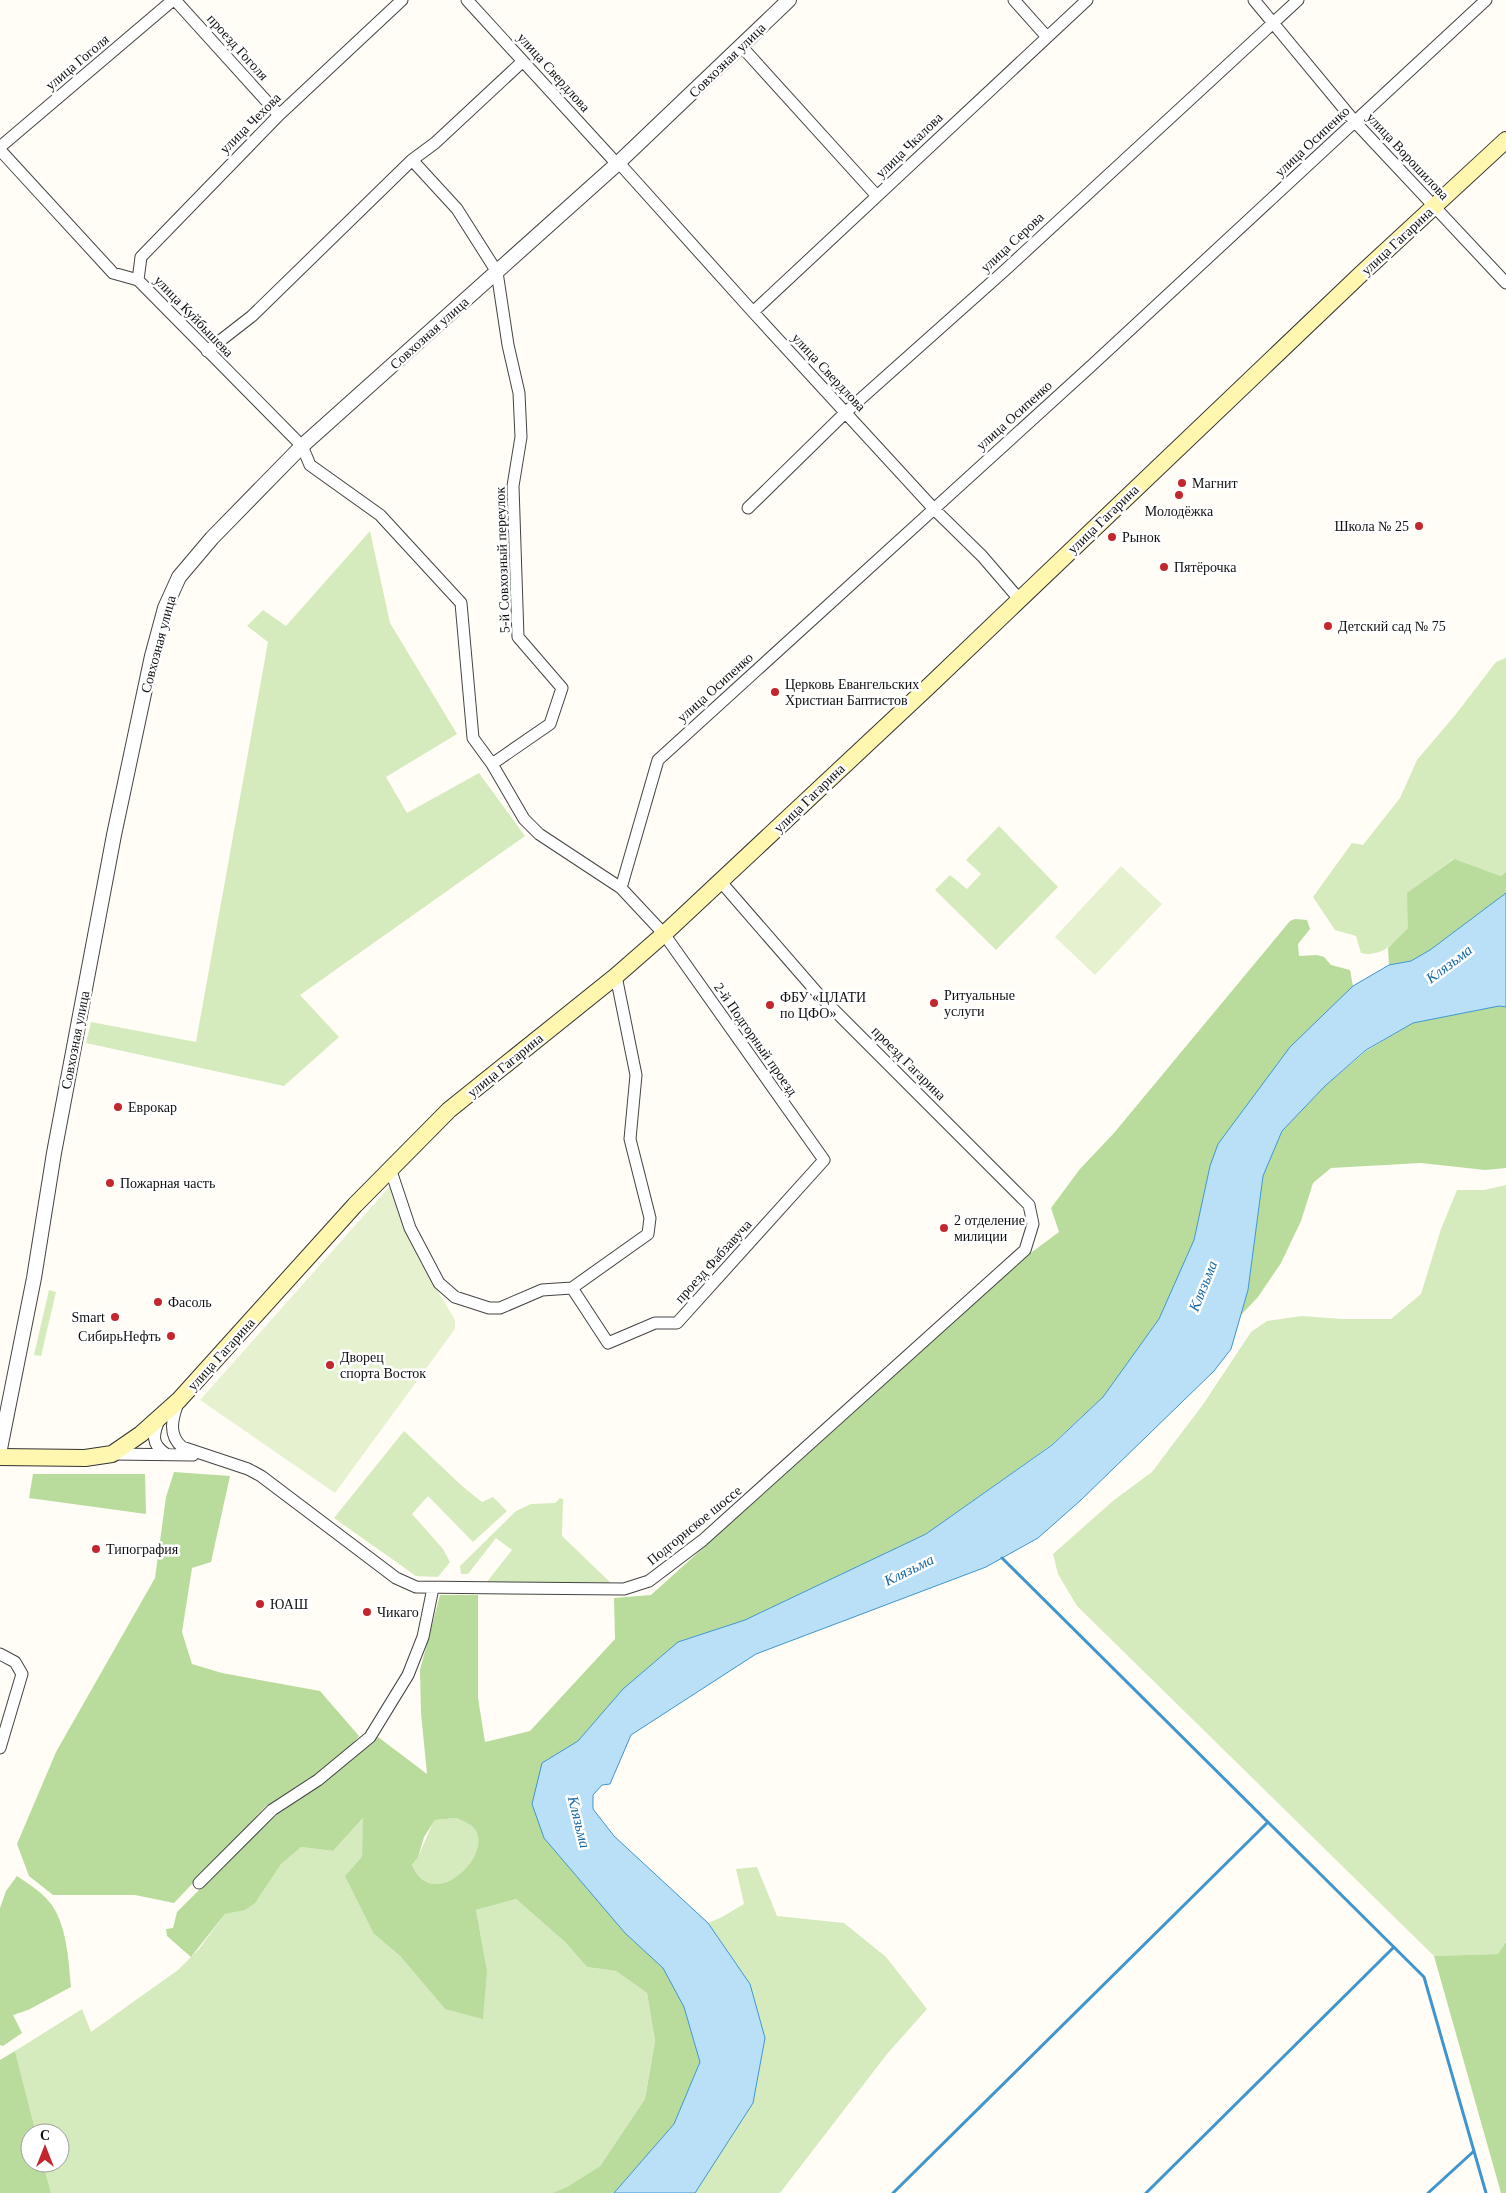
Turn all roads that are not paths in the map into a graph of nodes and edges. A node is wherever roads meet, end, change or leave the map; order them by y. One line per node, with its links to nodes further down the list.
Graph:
1 (174, 0): 14 (street, проезд Гоголя); 17 (street, улица Гоголя)
2 (402, 0): 14 (street, улица Чехова)
3 (467, 0): 13 (street, улица Свердлова)
4 (789, 0): 12 (street, Совхозная улица)
5 (1014, 0): 11 (street)
6 (1087, 0): 11 (street, улица Чкалова)
7 (1254, 0): 10 (street, улица Ворошилова)
8 (1298, 0): 10 (street, улица Серова)
9 (1486, 0): 15 (street, улица Осипенко)
10 (1274, 22): 15 (street, улица Ворошилова); 27 (street, улица Серова)
11 (1047, 37): 20 (street, улица Чкалова)
12 (742, 47): 19 (street, Совхозная улица); 20 (street)
13 (522, 62): 18 (street); 19 (street, улица Свердлова)
14 (279, 115): 23 (street, улица Чехова)
15 (1355, 122): 21 (street, улица Ворошилова); 30 (street, улица Осипенко)
16 (1506, 140): 21 (main road, улица Гагарина)
17 (0, 148): 23 (street, улица Куйбышева)
18 (412, 160): 22 (street, 5-й Совхозный переулок); 26 (street)
19 (618, 164): 22 (street, Совхозная улица); 25 (street, улица Свердлова)
20 (877, 196): 25 (street, улица Чкалова)
21 (1435, 206): 24 (street, улица Ворошилова); 31 (main road, улица Гагарина)
22 (497, 272): 28 (street, Совхозная улица); 32 (street, 5-й Совхозный переулок)
23 (138, 280): 26 (street, улица Куйбышева)
24 (1506, 283)
25 (752, 312): 27 (street, улица Свердлова)
26 (207, 351): 28 (street, улица Куйбышева)
27 (846, 412): 29 (street, улица Серова); 30 (street, улица Свердлова)
28 (302, 446): 32 (street, улица Куйбышева); 43 (street, Совхозная улица)
29 (748, 508)
30 (933, 508): 31 (street, улица Свердлова); 34 (street, улица Осипенко)
31 (1019, 599): 33 (main road, улица Гагарина)
32 (492, 764): 34 (street, 2-й Подгорный проезд)
33 (720, 882): 35 (main road, улица Гагарина); 39 (street, проезд Гагарина)
34 (621, 888): 35 (street, 2-й Подгорный проезд)
35 (664, 934): 36 (main road, улица Гагарина); 37 (street, 2-й Подгорный проезд)
36 (616, 976): 38 (main road, улица Гагарина); 40 (street)
37 (824, 1160): 40 (street, проезд Фабзавуча)
38 (390, 1168): 40 (street); 41 (main road, улица Гагарина)
39 (1025, 1250): 48 (street, Подгорнское шоссе)
40 (572, 1288)
41 (180, 1400): 42 (main road, улица Гагарина); 46 (street, Подгорнское шоссе)
42 (161, 1416): 44 (main road, улица Гагарина); 45 (street)
43 (0, 1449)
44 (112, 1454): 45 (street); 47 (main road)
45 (166, 1454): 46 (street)
46 (210, 1456): 48 (street, Подгорнское шоссе)
47 (0, 1458)
48 (433, 1588): 51 (street)
49 (0, 1654): 50 (street)
50 (0, 1748)
51 (199, 1884)

